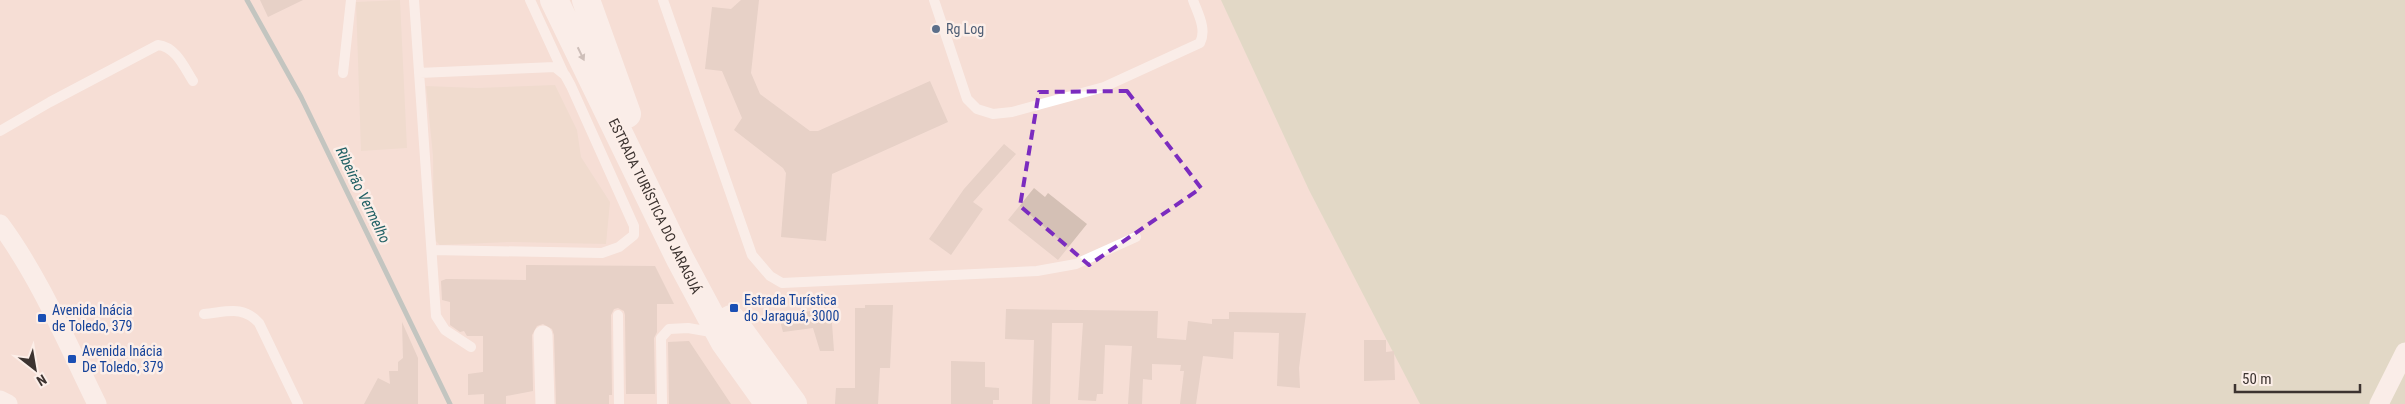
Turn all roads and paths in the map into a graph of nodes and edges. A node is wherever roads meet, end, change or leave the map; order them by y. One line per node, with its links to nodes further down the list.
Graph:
1 (351, 0): 9 (lane)
2 (414, 0): 10 (lane)
3 (530, 0): 11 (lane)
4 (663, 0): 15 (lane)
5 (934, 0): 6 (lane)
6 (1193, 0)
7 (589, 1): 8 (main road); 31 (main road, ESTRADA TURÍSTICA DO JARAGUÁ)
8 (557, 5): 19 (main road, ESTRADA TURÍSTICA DO JARAGUÁ, one-way to 19)
9 (343, 73)
10 (419, 74): 11 (lane); 16 (lane)
11 (564, 74): 16 (lane)
12 (193, 81): 13 (lane)
13 (0, 131)
14 (0, 224): 25 (street)
15 (1136, 237)
16 (432, 250): 21 (lane)
17 (204, 314): 26 (lane)
18 (618, 315): 28 (lane)
19 (720, 333): 29 (lane); 30 (main road, ESTRADA TURÍSTICA DO JARAGUÁ)
20 (543, 335): 27 (street)
21 (471, 347)
22 (2405, 352): 32 (street)
23 (0, 400): 24 (street)
24 (8, 404)
25 (97, 404)
26 (298, 404)
27 (546, 404)
28 (619, 404)
29 (662, 404)
30 (768, 404)
31 (793, 404)
32 (2379, 404)

